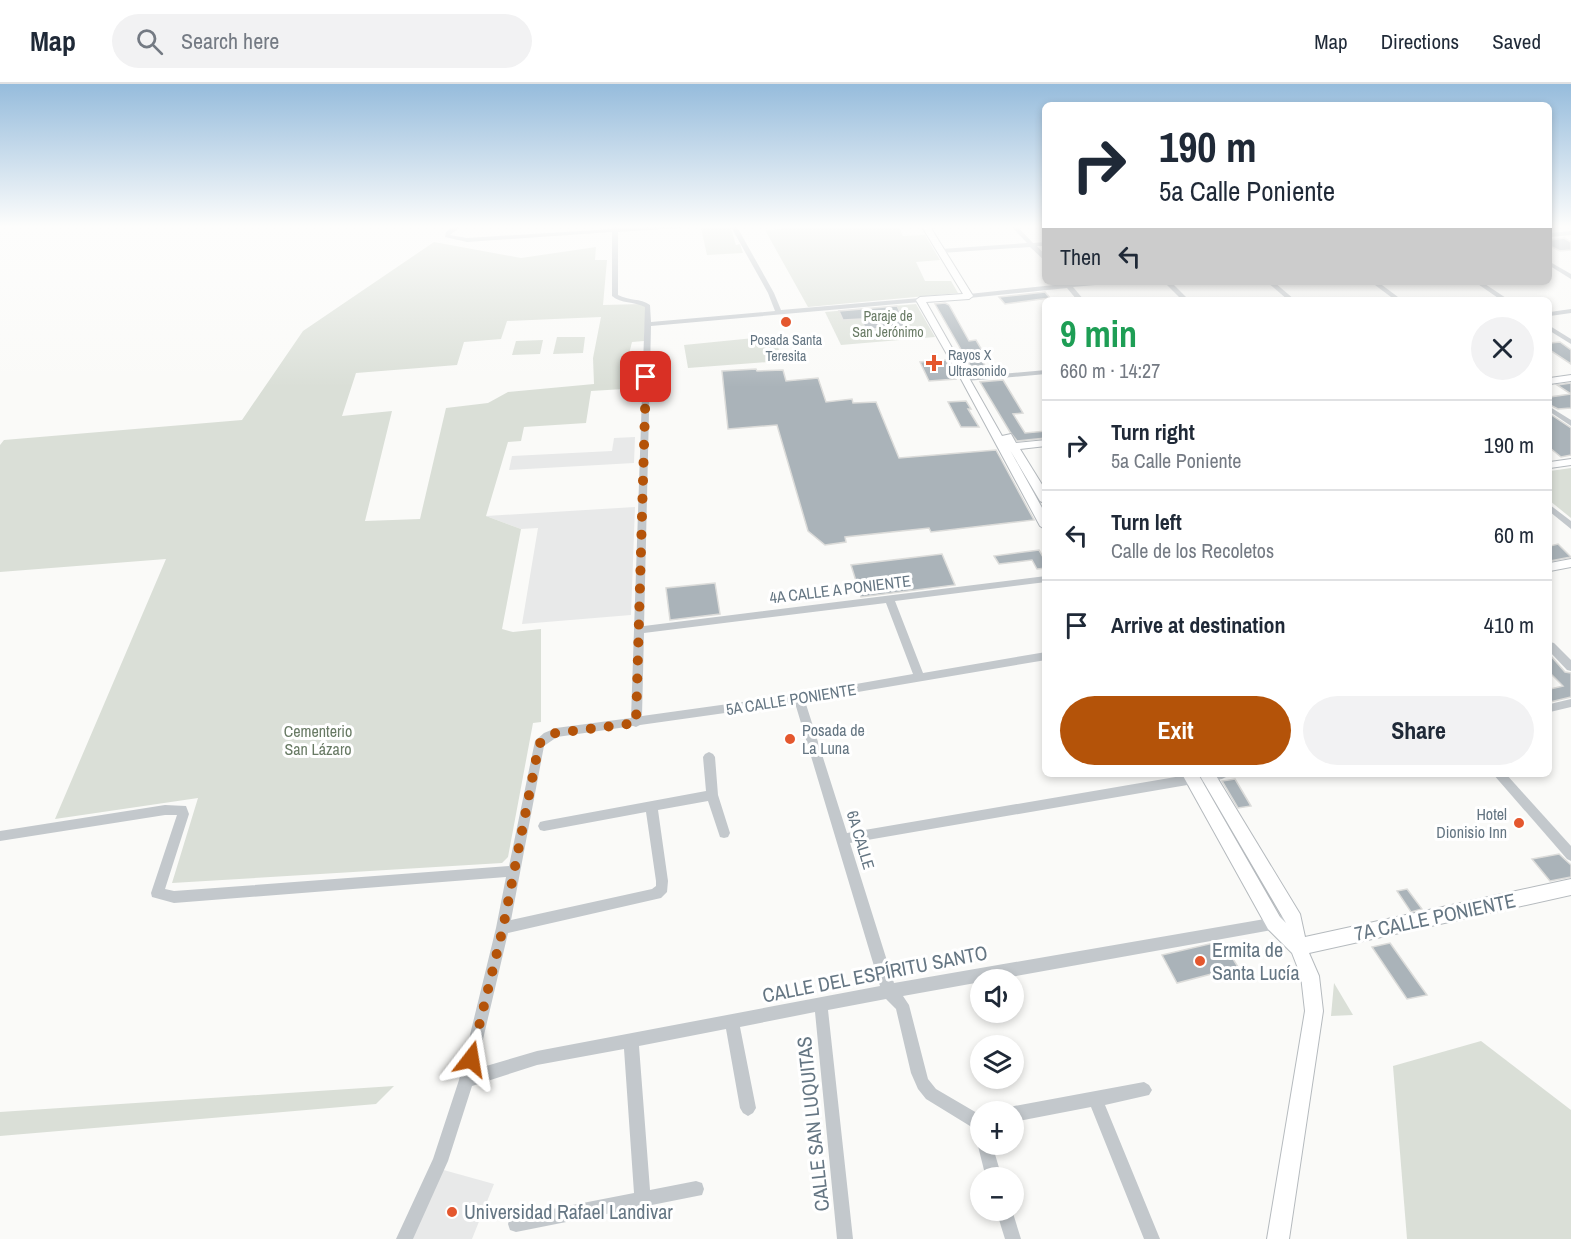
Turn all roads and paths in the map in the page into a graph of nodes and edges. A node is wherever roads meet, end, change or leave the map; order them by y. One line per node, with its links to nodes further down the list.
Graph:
1 (615, 279): 20 (street)
2 (763, 279): 18 (street)
3 (958, 279): 10 (main road)
4 (1059, 285): 10 (street)
5 (1068, 285): 11 (street)
6 (1170, 285): 12 (street)
7 (1274, 285): 13 (street)
8 (1378, 285): 14 (street)
9 (1483, 285): 15 (street)
10 (969, 296): 16 (main road)
11 (1078, 297)
12 (1183, 297)
13 (1288, 297)
14 (1395, 297)
15 (1501, 297)
16 (924, 300): 18 (street); 25 (main road)
17 (1571, 311): 19 (street)
18 (779, 313): 20 (street)
19 (1552, 314)
20 (649, 324): 41 (street)
21 (1552, 329): 22 (street)
22 (1571, 342)
23 (1042, 372): 25 (street)
24 (1571, 378): 26 (main road)
25 (971, 379): 30 (main road)
26 (1552, 381)
27 (1552, 410): 28 (street)
28 (1571, 424)
29 (1042, 443): 30 (main road)
30 (1008, 447): 33 (main road); 35 (main road)
31 (1571, 462): 32 (main road)
32 (1552, 465)
33 (1042, 495)
34 (1552, 510): 36 (street)
35 (1042, 518)
36 (1571, 526)
37 (1571, 563): 38 (main road)
38 (1552, 567)
39 (1042, 579): 40 (street, 4A CALLE A PONIENTE)
40 (889, 598): 41 (street, 4A CALLE A PONIENTE); 45 (street)
41 (638, 630): 49 (street)
42 (1552, 648): 44 (street)
43 (1042, 657): 45 (street, 5A CALLE PONIENTE)
44 (1571, 667)
45 (920, 678): 46 (street, 5A CALLE PONIENTE)
46 (799, 698): 49 (street, 5A CALLE PONIENTE); 60 (street, 6A CALLE)
47 (1571, 704): 48 (street)
48 (1552, 708)
49 (636, 723): 62 (street, 5A CALLE PONIENTE)
50 (709, 757): 55 (street)
51 (1198, 777): 60 (street)
52 (1204, 777): 65 (main road)
53 (1205, 777): 64 (main road)
54 (1502, 777): 61 (street)
55 (712, 795): 56 (street); 58 (street)
56 (651, 806): 57 (street); 66 (street)
57 (544, 826)
58 (724, 833)
59 (0, 836): 62 (street)
60 (843, 839): 68 (street, 6A CALLE)
61 (1571, 855)
62 (514, 871): 66 (street)
63 (1571, 887): 67 (main road, 7A CALLE PONIENTE)
64 (1294, 920): 65 (street, CALLE DEL ESPÍRITU SANTO); 67 (main road)
65 (1274, 923): 67 (main road); 68 (street, CALLE DEL ESPÍRITU SANTO)
66 (503, 928): 72 (street)
67 (1298, 947): 86 (main road)
68 (889, 991): 69 (street, CALLE DEL ESPÍRITU SANTO); 77 (street, 6A CALLE)
69 (821, 1006): 70 (street, CALLE DEL ESPÍRITU SANTO); 83 (street, CALLE SAN LUQUITAS)
70 (732, 1022): 71 (street, CALLE DEL ESPÍRITU SANTO); 75 (street)
71 (631, 1041): 72 (street, CALLE DEL ESPÍRITU SANTO); 79 (street)
72 (466, 1080): 82 (street)
73 (1144, 1090): 74 (street)
74 (1095, 1099): 76 (street); 85 (street)
75 (748, 1108)
76 (1024, 1112)
77 (970, 1120)
78 (696, 1189): 79 (street)
79 (643, 1199): 81 (street)
80 (1008, 1221): 84 (street)
81 (516, 1224)
82 (404, 1239)
83 (846, 1239)
84 (1013, 1239)
85 (1152, 1239)
86 (1278, 1239)

